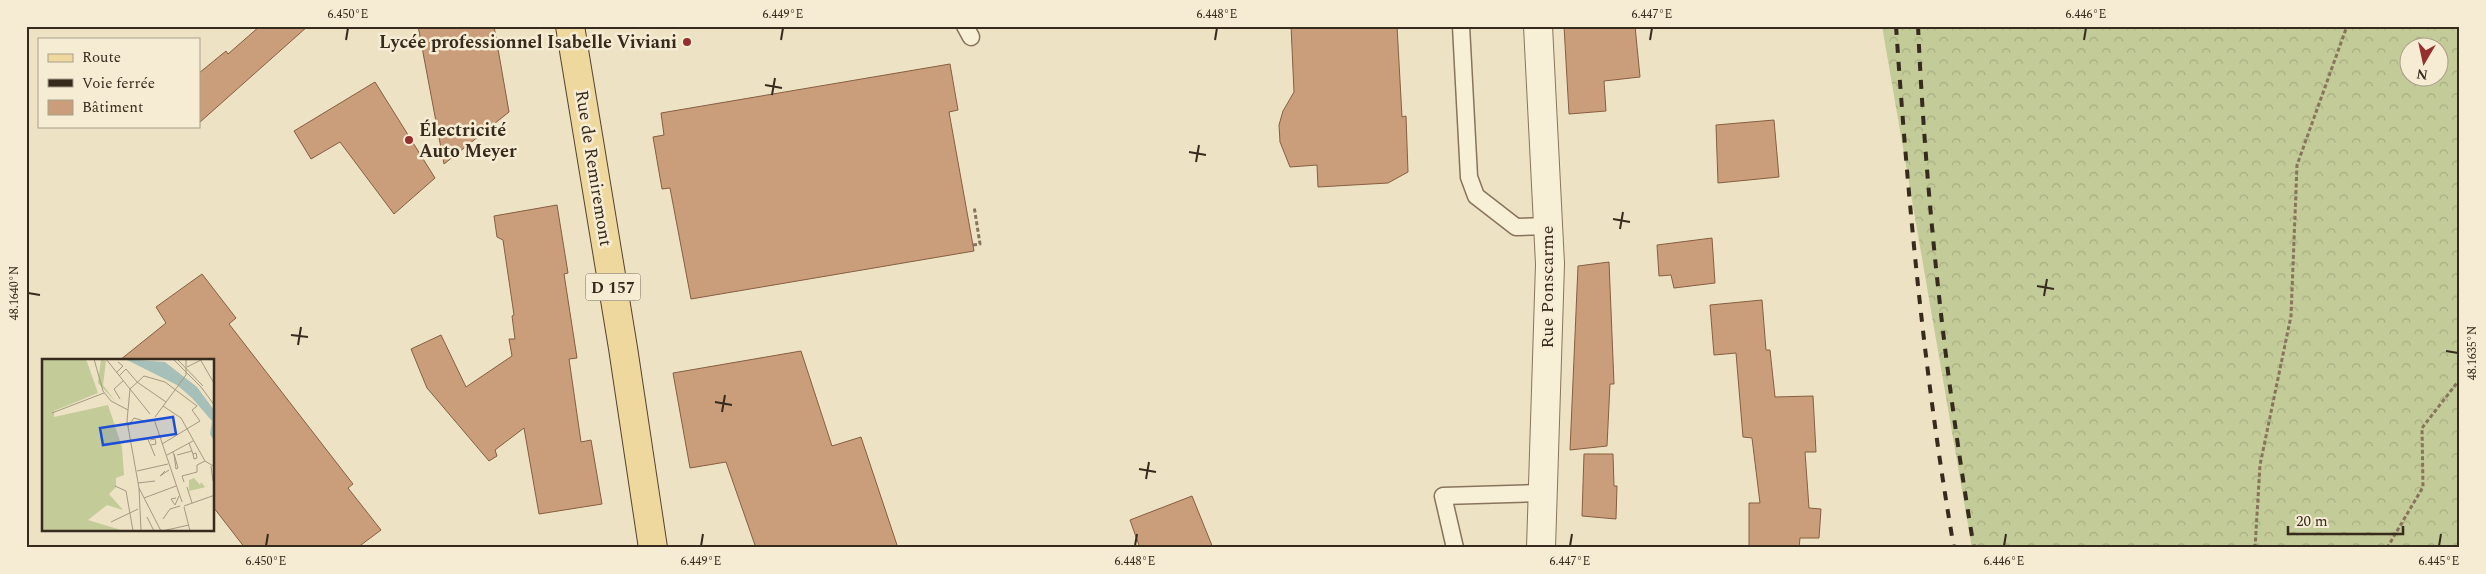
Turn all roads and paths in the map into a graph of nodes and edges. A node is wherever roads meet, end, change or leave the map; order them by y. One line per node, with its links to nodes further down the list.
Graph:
1 (570, 26): 10 (main road, Rue de Remiremont / D 157)
2 (1461, 26): 6 (lane)
3 (1538, 26): 6 (street, Rue Ponscarme)
4 (2347, 26): 13 (path)
5 (974, 206): 7 (path)
6 (1548, 226): 9 (street, Rue Ponscarme)
7 (972, 245)
8 (2460, 379): 14 (path)
9 (1543, 493): 11 (lane); 12 (street, Rue Ponscarme)
10 (653, 548)
11 (1455, 548)
12 (1541, 548)
13 (2255, 548)
14 (2386, 548)

